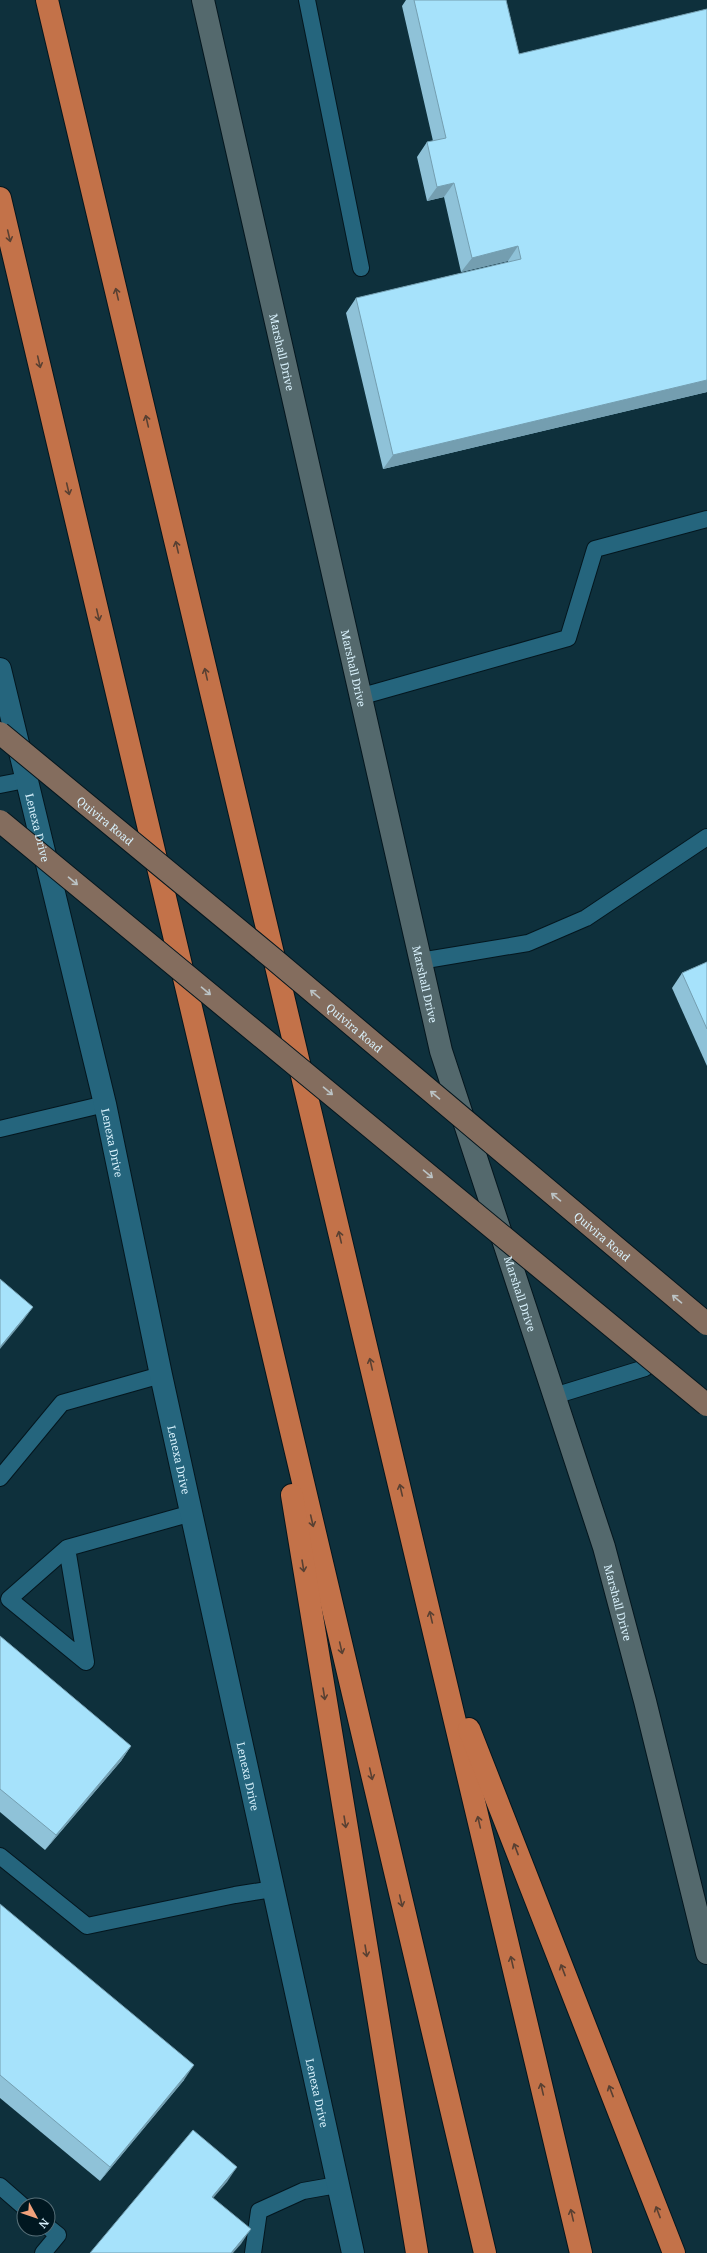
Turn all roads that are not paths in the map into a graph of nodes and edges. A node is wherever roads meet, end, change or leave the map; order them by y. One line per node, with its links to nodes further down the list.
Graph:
1 (47, 0): 26 (highway, one-way to 1)
2 (203, 0): 8 (street, Marshall Drive)
3 (307, 0): 5 (lane)
4 (0, 198): 17 (highway, one-way to 17)
5 (361, 268)
6 (707, 519): 8 (lane)
7 (0, 669): 10 (street, Lenexa Drive)
8 (359, 697): 14 (street, Marshall Drive)
9 (0, 733): 18 (main road, Quivira Road, one-way to 9, bridge)
10 (25, 780): 11 (lane); 15 (street, Lenexa Drive)
11 (0, 785)
12 (0, 820): 22 (main road, one-way to 22, bridge)
13 (707, 837): 14 (lane)
14 (420, 961): 21 (street, Marshall Drive)
15 (105, 1104): 16 (lane); 20 (street, Lenexa Drive)
16 (0, 1128)
17 (261, 1306): 37 (highway, one-way to 37); 38 (highway, one-way to 38)
18 (707, 1324)
19 (645, 1368): 21 (lane)
20 (161, 1375): 23 (lane); 24 (street, Lenexa Drive)
21 (554, 1396): 29 (street, Marshall Drive)
22 (707, 1405)
23 (0, 1478)
24 (192, 1513): 25 (lane); 28 (street, Lenexa Drive)
25 (67, 1548): 25 (lane)
26 (440, 1655): 39 (highway, one-way to 26); 40 (highway, one-way to 26)
27 (0, 1856): 28 (lane)
28 (273, 1890): 30 (street, Lenexa Drive)
29 (707, 1953)
30 (336, 2185): 35 (lane); 36 (street, Lenexa Drive)
31 (0, 2186): 32 (lane)
32 (16, 2200)
33 (56, 2233): 34 (lane)
34 (43, 2253)
35 (253, 2253)
36 (352, 2253)
37 (417, 2253)
38 (485, 2253)
39 (581, 2253)
40 (674, 2253)

